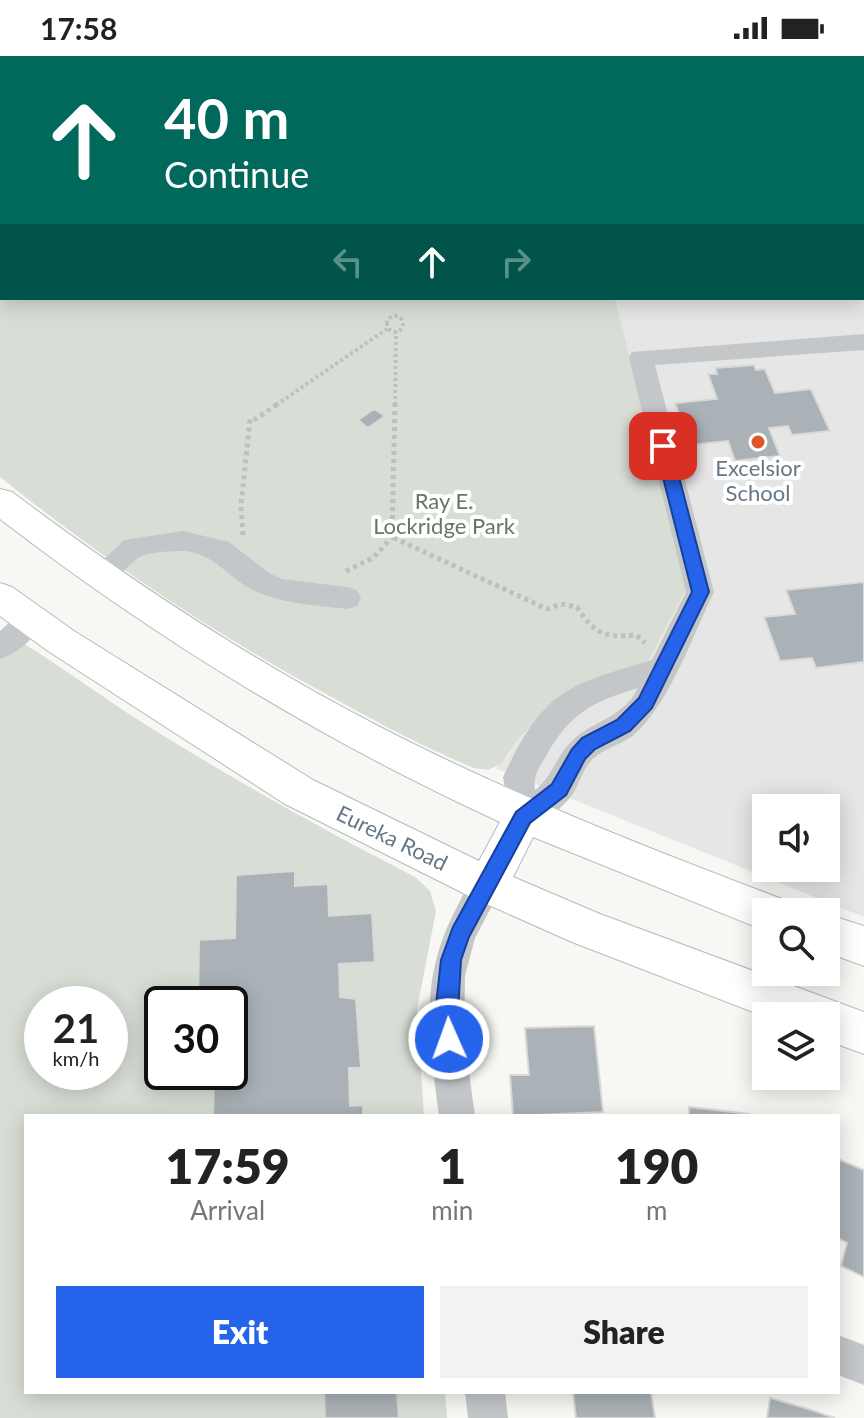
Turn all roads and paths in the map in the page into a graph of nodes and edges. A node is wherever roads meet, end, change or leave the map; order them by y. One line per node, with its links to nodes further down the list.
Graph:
1 (387, 329): 2 (path); 2 (path); 6 (path)
2 (396, 331): 5 (path)
3 (864, 342): 12 (street)
4 (0, 501): 7 (main road)
5 (392, 537): 8 (path); 12 (path)
6 (249, 547)
7 (100, 577): 8 (street); 13 (main road)
8 (343, 585)
9 (0, 597): 10 (main road, Eureka Road)
10 (31, 620): 11 (street); 14 (main road, Eureka Road)
11 (0, 648)
12 (659, 660): 13 (street); 13 (street)
13 (523, 817): 14 (main road); 15 (main road)
14 (487, 885): 18 (main road, Eureka Road); 21 (street)
15 (752, 906)
16 (840, 938): 17 (main road)
17 (864, 946)
18 (780, 1002)
19 (840, 1024): 20 (main road)
20 (864, 1033)
21 (457, 1114)
22 (840, 1356): 23 (street)
23 (864, 1365)
24 (485, 1394): 25 (street)
25 (488, 1418)

